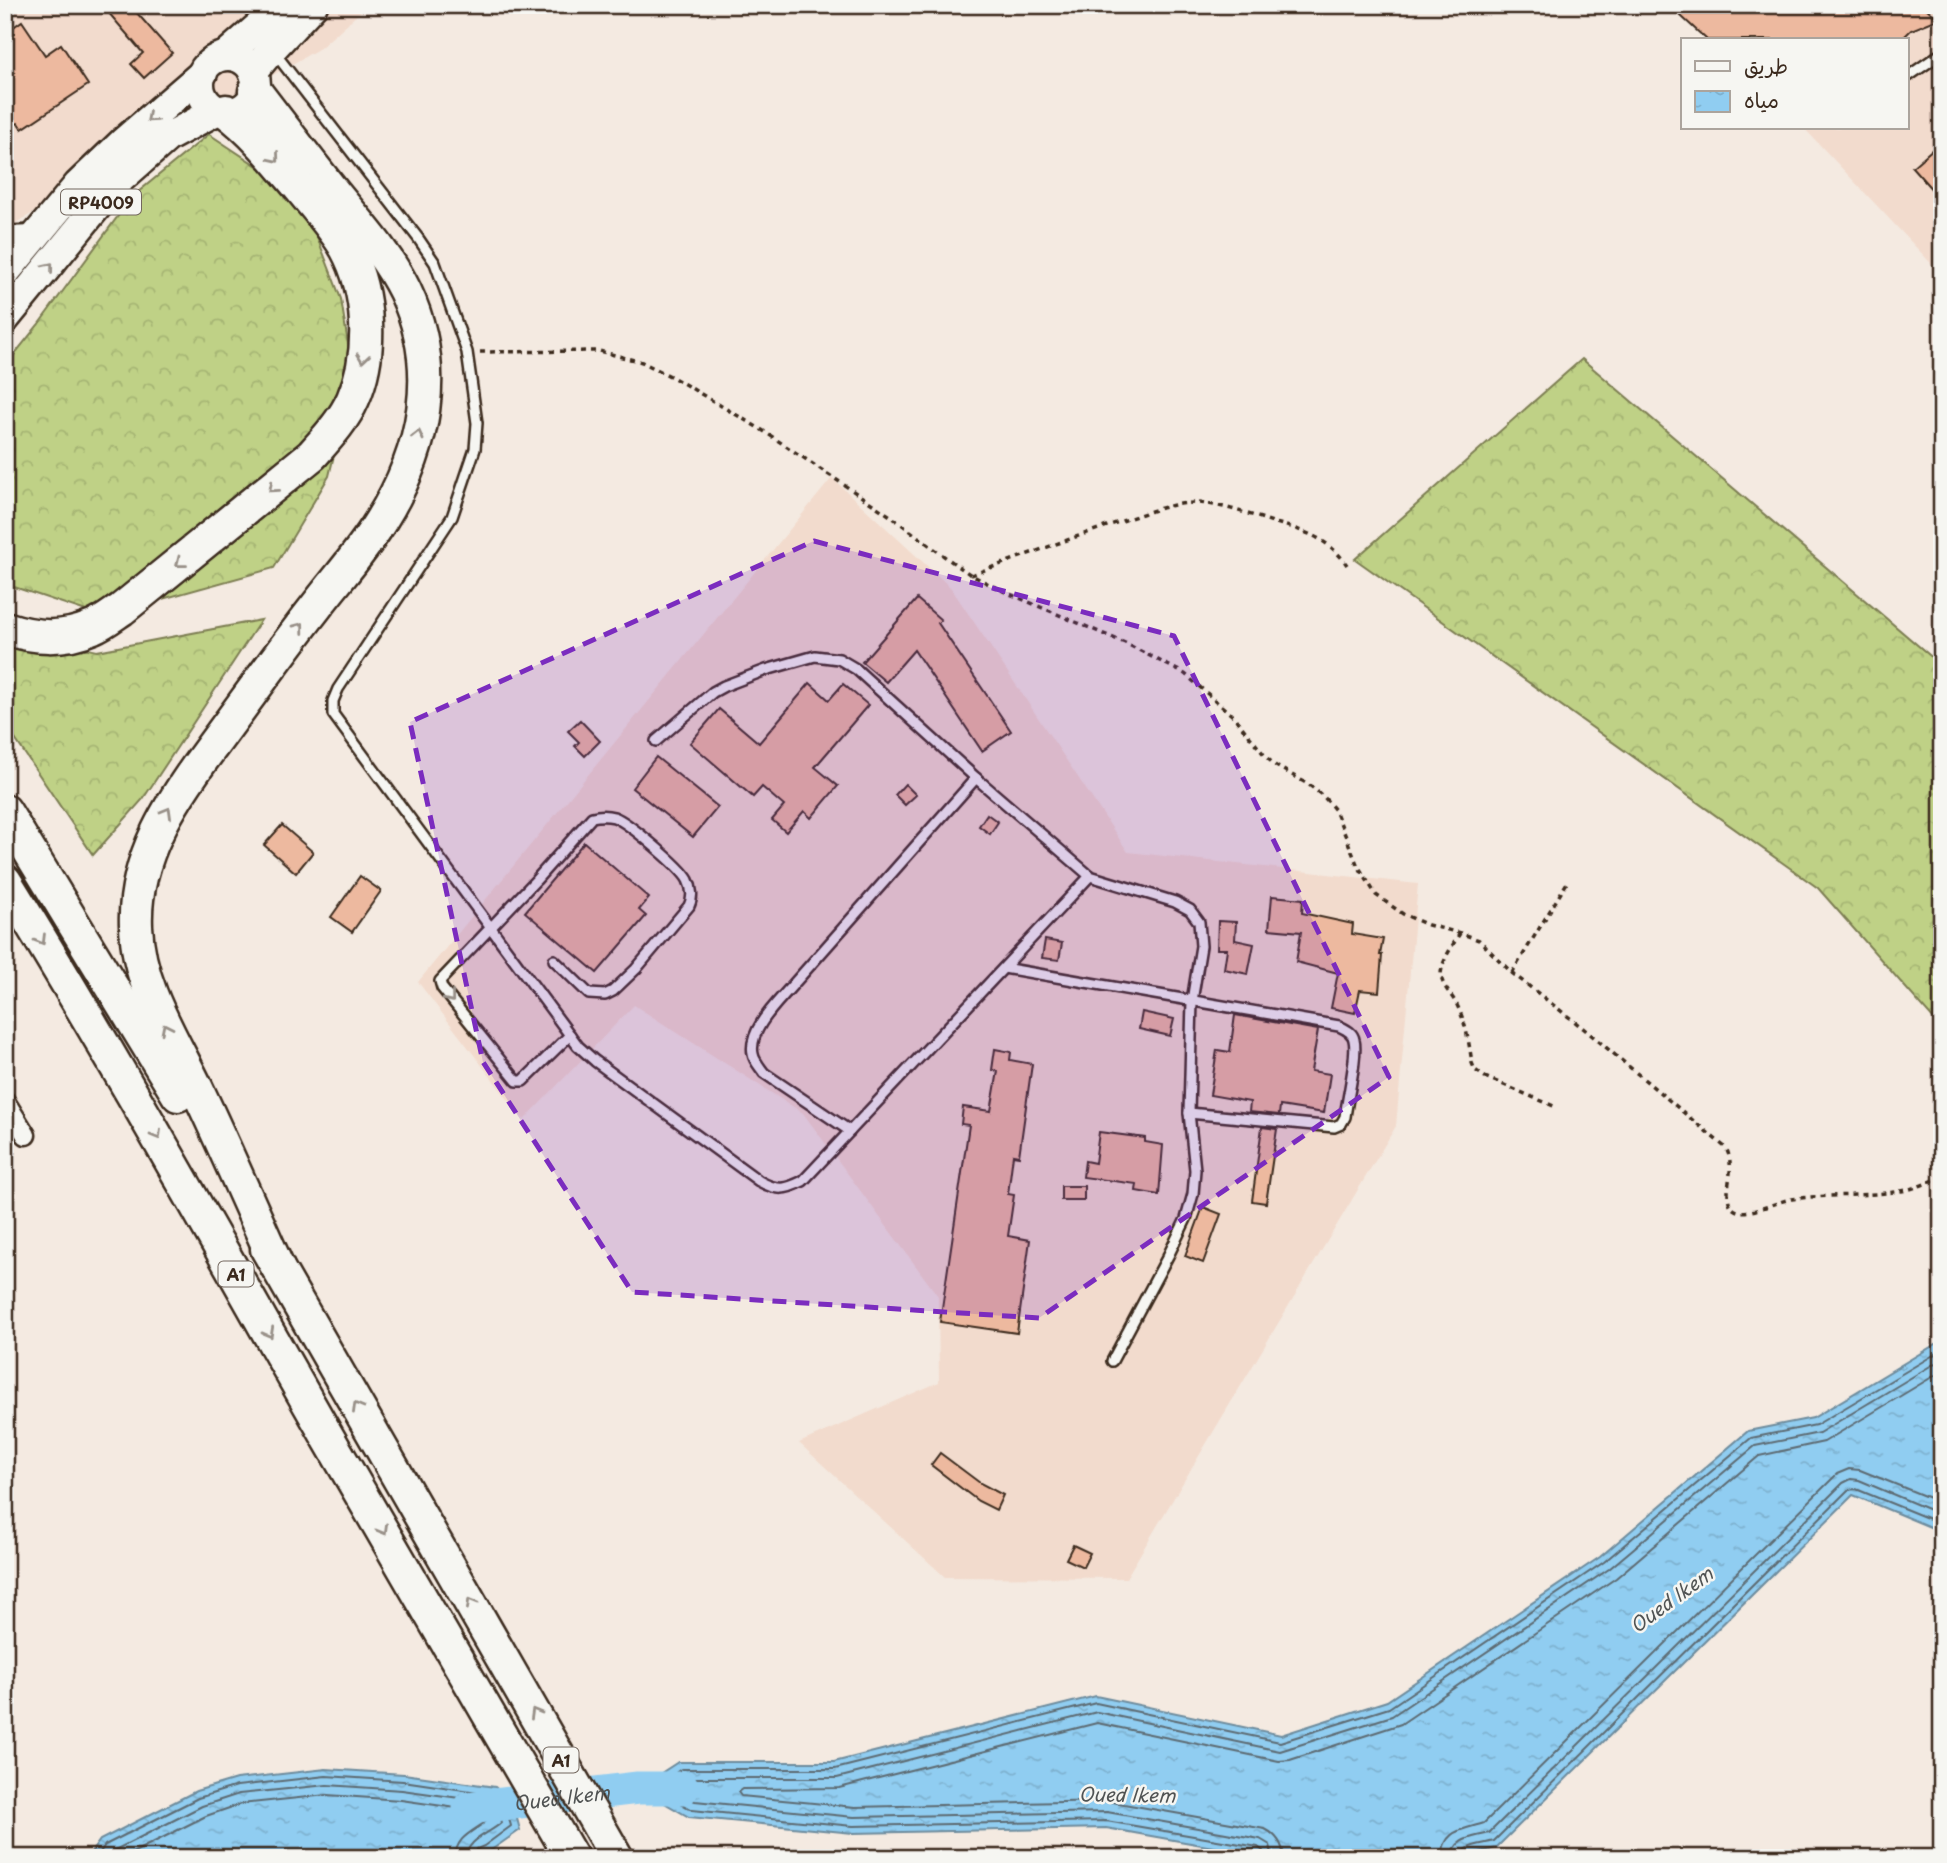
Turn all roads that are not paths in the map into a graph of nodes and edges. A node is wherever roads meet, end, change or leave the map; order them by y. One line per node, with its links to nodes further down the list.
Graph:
1 (283, 5): 5 (main road, RP4009)
2 (313, 5): 3 (main road, RP4009)
3 (272, 48): 8 (main road, RP4009); 20 (lane)
4 (1942, 53): 7 (lane)
5 (225, 56): 6 (main road, RP4009); 8 (main road)
6 (202, 73): 9 (main road); 10 (main road, RP4009, one-way to 10)
7 (1909, 76)
8 (254, 82): 9 (main road, RP4009); 29 (highway, one-way to 8)
9 (222, 111): 13 (main road, RP4009, one-way to 9); 14 (highway, one-way to 14)
10 (36, 238): 11 (street); 12 (main road, RP4009)
11 (5, 239)
12 (5, 273)
13 (5, 319)
14 (5, 628)
15 (656, 741): 16 (lane)
16 (975, 778): 18 (lane); 27 (lane)
17 (5, 811): 29 (highway, A1)
18 (1090, 876): 22 (lane); 23 (lane)
19 (5, 881): 31 (highway, A1, one-way to 31)
20 (490, 928): 21 (lane); 24 (lane); 24 (lane, one-way to 24)
21 (554, 960)
22 (1004, 968): 23 (lane); 27 (lane)
23 (1192, 1001): 26 (lane); 26 (lane)
24 (570, 1035): 27 (lane)
25 (5, 1101): 28 (street)
26 (1189, 1113): 30 (lane)
27 (850, 1131)
28 (26, 1135)
29 (278, 1268): 32 (highway, A1, one-way to 29)
30 (1112, 1361)
31 (572, 1858)
32 (617, 1858)

